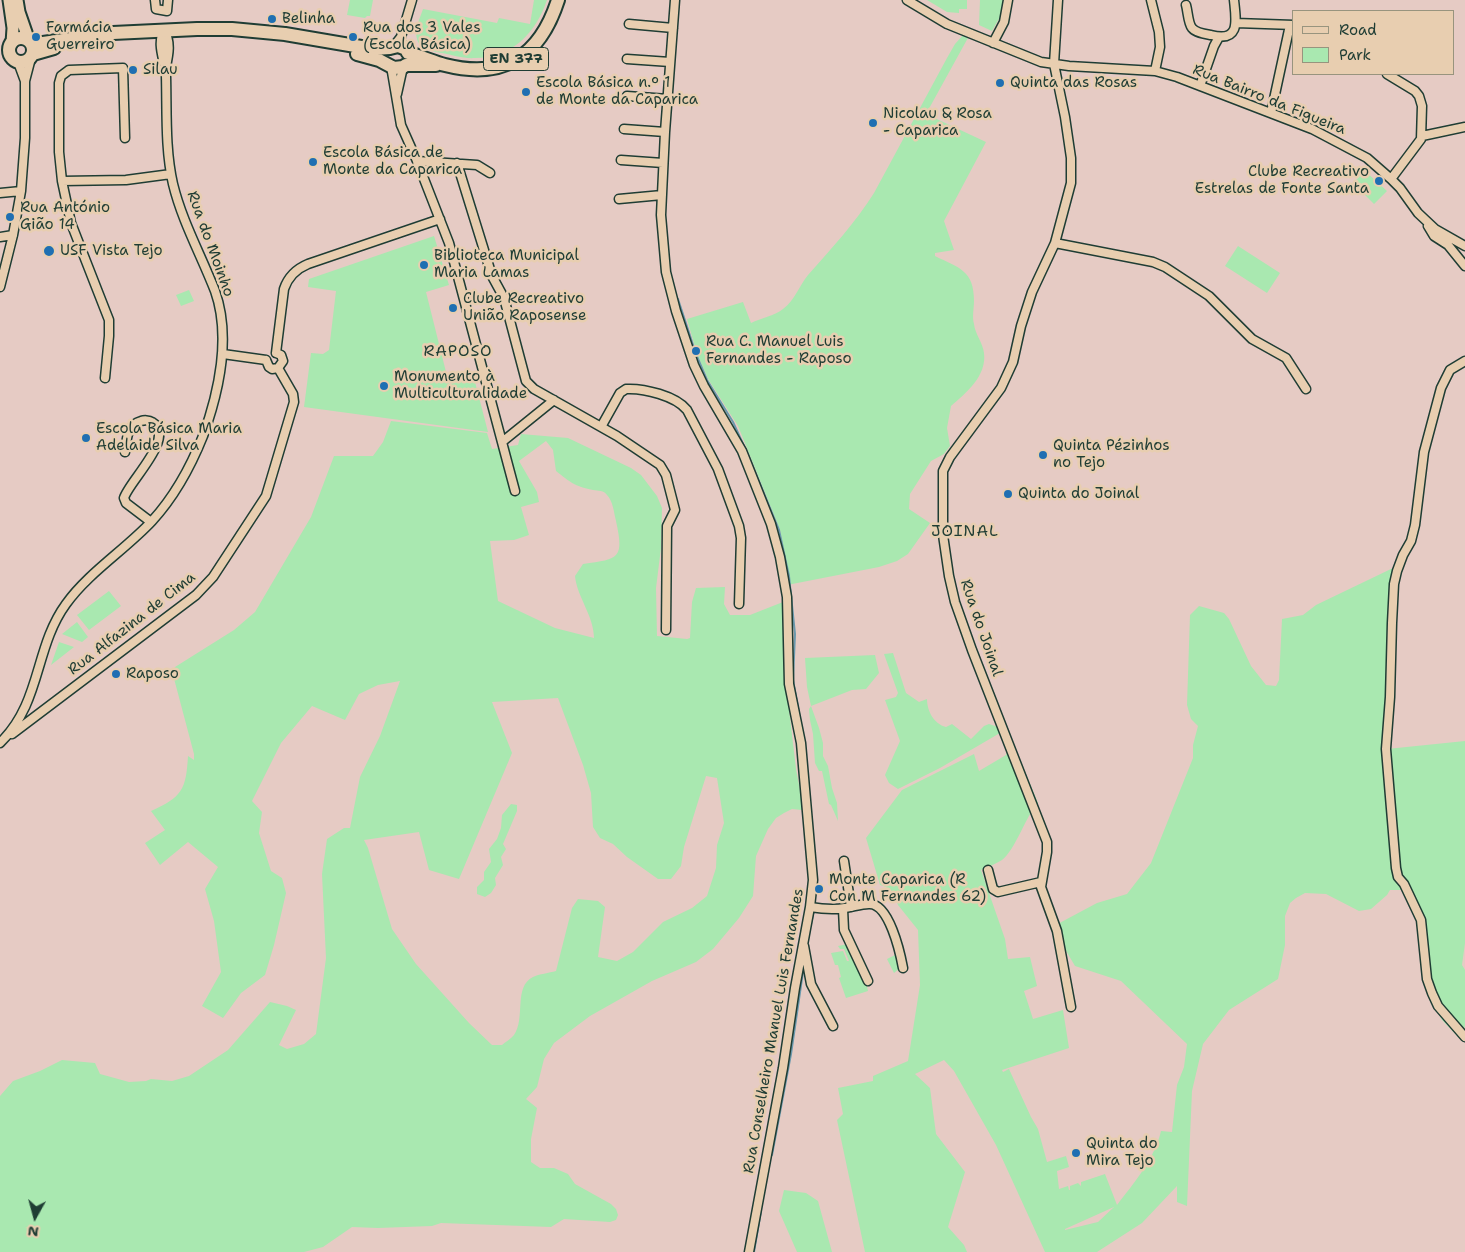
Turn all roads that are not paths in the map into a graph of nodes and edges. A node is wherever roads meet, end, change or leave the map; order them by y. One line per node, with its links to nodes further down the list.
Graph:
1 (9, 0): 21 (street)
2 (17, 0): 22 (street)
3 (155, 0): 4 (street)
4 (168, 0)
5 (412, 0): 23 (street)
6 (558, 0): 23 (main road, EN 377)
7 (675, 0): 17 (street, Rua Conselheiro Manuel Luis Fernandes)
8 (907, 0): 20 (street, Rua Bairro da Figueira)
9 (1008, 0): 20 (street)
10 (1058, 0): 28 (street, Rua do Joinal)
11 (1151, 0): 29 (street)
12 (1234, 0): 14 (street)
13 (1186, 5): 19 (street)
14 (1236, 23): 16 (street); 19 (street)
15 (630, 24): 17 (street)
16 (1292, 25): 36 (street)
17 (673, 28): 27 (street, Rua Conselheiro Manuel Luis Fernandes)
18 (164, 35): 22 (main road, EN 377); 23 (main road, EN 377); 46 (street, Rua do Moinho)
19 (1219, 38): 32 (street)
20 (993, 43): 28 (street, Rua Bairro da Figueira)
21 (7, 47): 22 (main road, EN 377); 26 (main road)
22 (31, 49): 26 (main road, EN 377); 31 (street)
23 (399, 55): 34 (street); 34 (street)
24 (0, 58): 26 (main road, EN 377)
25 (627, 59): 27 (street)
26 (16, 61): 31 (street)
27 (670, 62): 35 (street, Rua Conselheiro Manuel Luis Fernandes)
28 (1054, 64): 29 (street, Rua Bairro da Figueira); 58 (street, Rua do Joinal)
29 (1155, 71): 32 (street, Rua Bairro da Figueira)
30 (1388, 75): 40 (street)
31 (25, 81): 50 (street)
32 (1200, 86): 36 (street, Rua Bairro da Figueira)
33 (628, 96): 35 (street)
34 (396, 98): 43 (street)
35 (668, 99): 39 (street, Rua Conselheiro Manuel Luis Fernandes)
36 (1271, 113): 48 (street, Rua Bairro da Figueira)
37 (1465, 127): 40 (street)
38 (624, 129): 39 (street)
39 (665, 132): 45 (street, Rua Conselheiro Manuel Luis Fernandes)
40 (1422, 136): 48 (street)
41 (125, 138): 49 (street)
42 (621, 160): 45 (street)
43 (417, 161): 44 (street); 55 (street)
44 (457, 163): 47 (street); 69 (street)
45 (664, 163): 52 (street, Rua Conselheiro Manuel Luis Fernandes)
46 (171, 174): 49 (street); 63 (street, Rua do Moinho)
47 (490, 174)
48 (1392, 179): 54 (street, Rua Bairro da Figueira)
49 (62, 181): 67 (street)
50 (21, 191): 51 (street); 56 (street)
51 (0, 193)
52 (662, 195): 53 (street); 81 (street, Rua Conselheiro Manuel Luis Fernandes)
53 (619, 199)
54 (1423, 218): 59 (street, Rua Bairro da Figueira); 60 (street)
55 (440, 219): 62 (street); 71 (street)
56 (13, 235): 57 (street); 61 (street)
57 (0, 237)
58 (1055, 243): 68 (street); 80 (street, Rua do Joinal)
59 (1465, 246)
60 (1465, 266)
61 (0, 287)
62 (276, 352): 64 (street); 66 (street)
63 (223, 354): 64 (street); 74 (street, Rua do Moinho)
64 (266, 360): 66 (street)
65 (1465, 361): 88 (street)
66 (278, 368): 77 (street, Rua Alfazina de Cima)
67 (105, 378)
68 (1306, 389)
69 (554, 400): 70 (street); 71 (street)
70 (601, 427): 75 (street); 76 (street)
71 (502, 442): 73 (street)
72 (125, 452): 74 (street)
73 (515, 491)
74 (151, 522): 77 (street, Rua do Moinho)
75 (739, 604)
76 (666, 630)
77 (1, 742)
78 (844, 861): 82 (street)
79 (988, 870): 80 (street)
80 (1041, 882): 86 (street, Rua do Joinal)
81 (810, 907): 82 (street); 83 (street, Rua Conselheiro Manuel Luis Fernandes)
82 (847, 908): 84 (street); 85 (street)
83 (804, 942): 87 (street); 89 (street, Rua Conselheiro Manuel Luis Fernandes)
84 (904, 968)
85 (868, 982)
86 (1071, 1007)
87 (833, 1026)
88 (1465, 1037)
89 (749, 1252)

